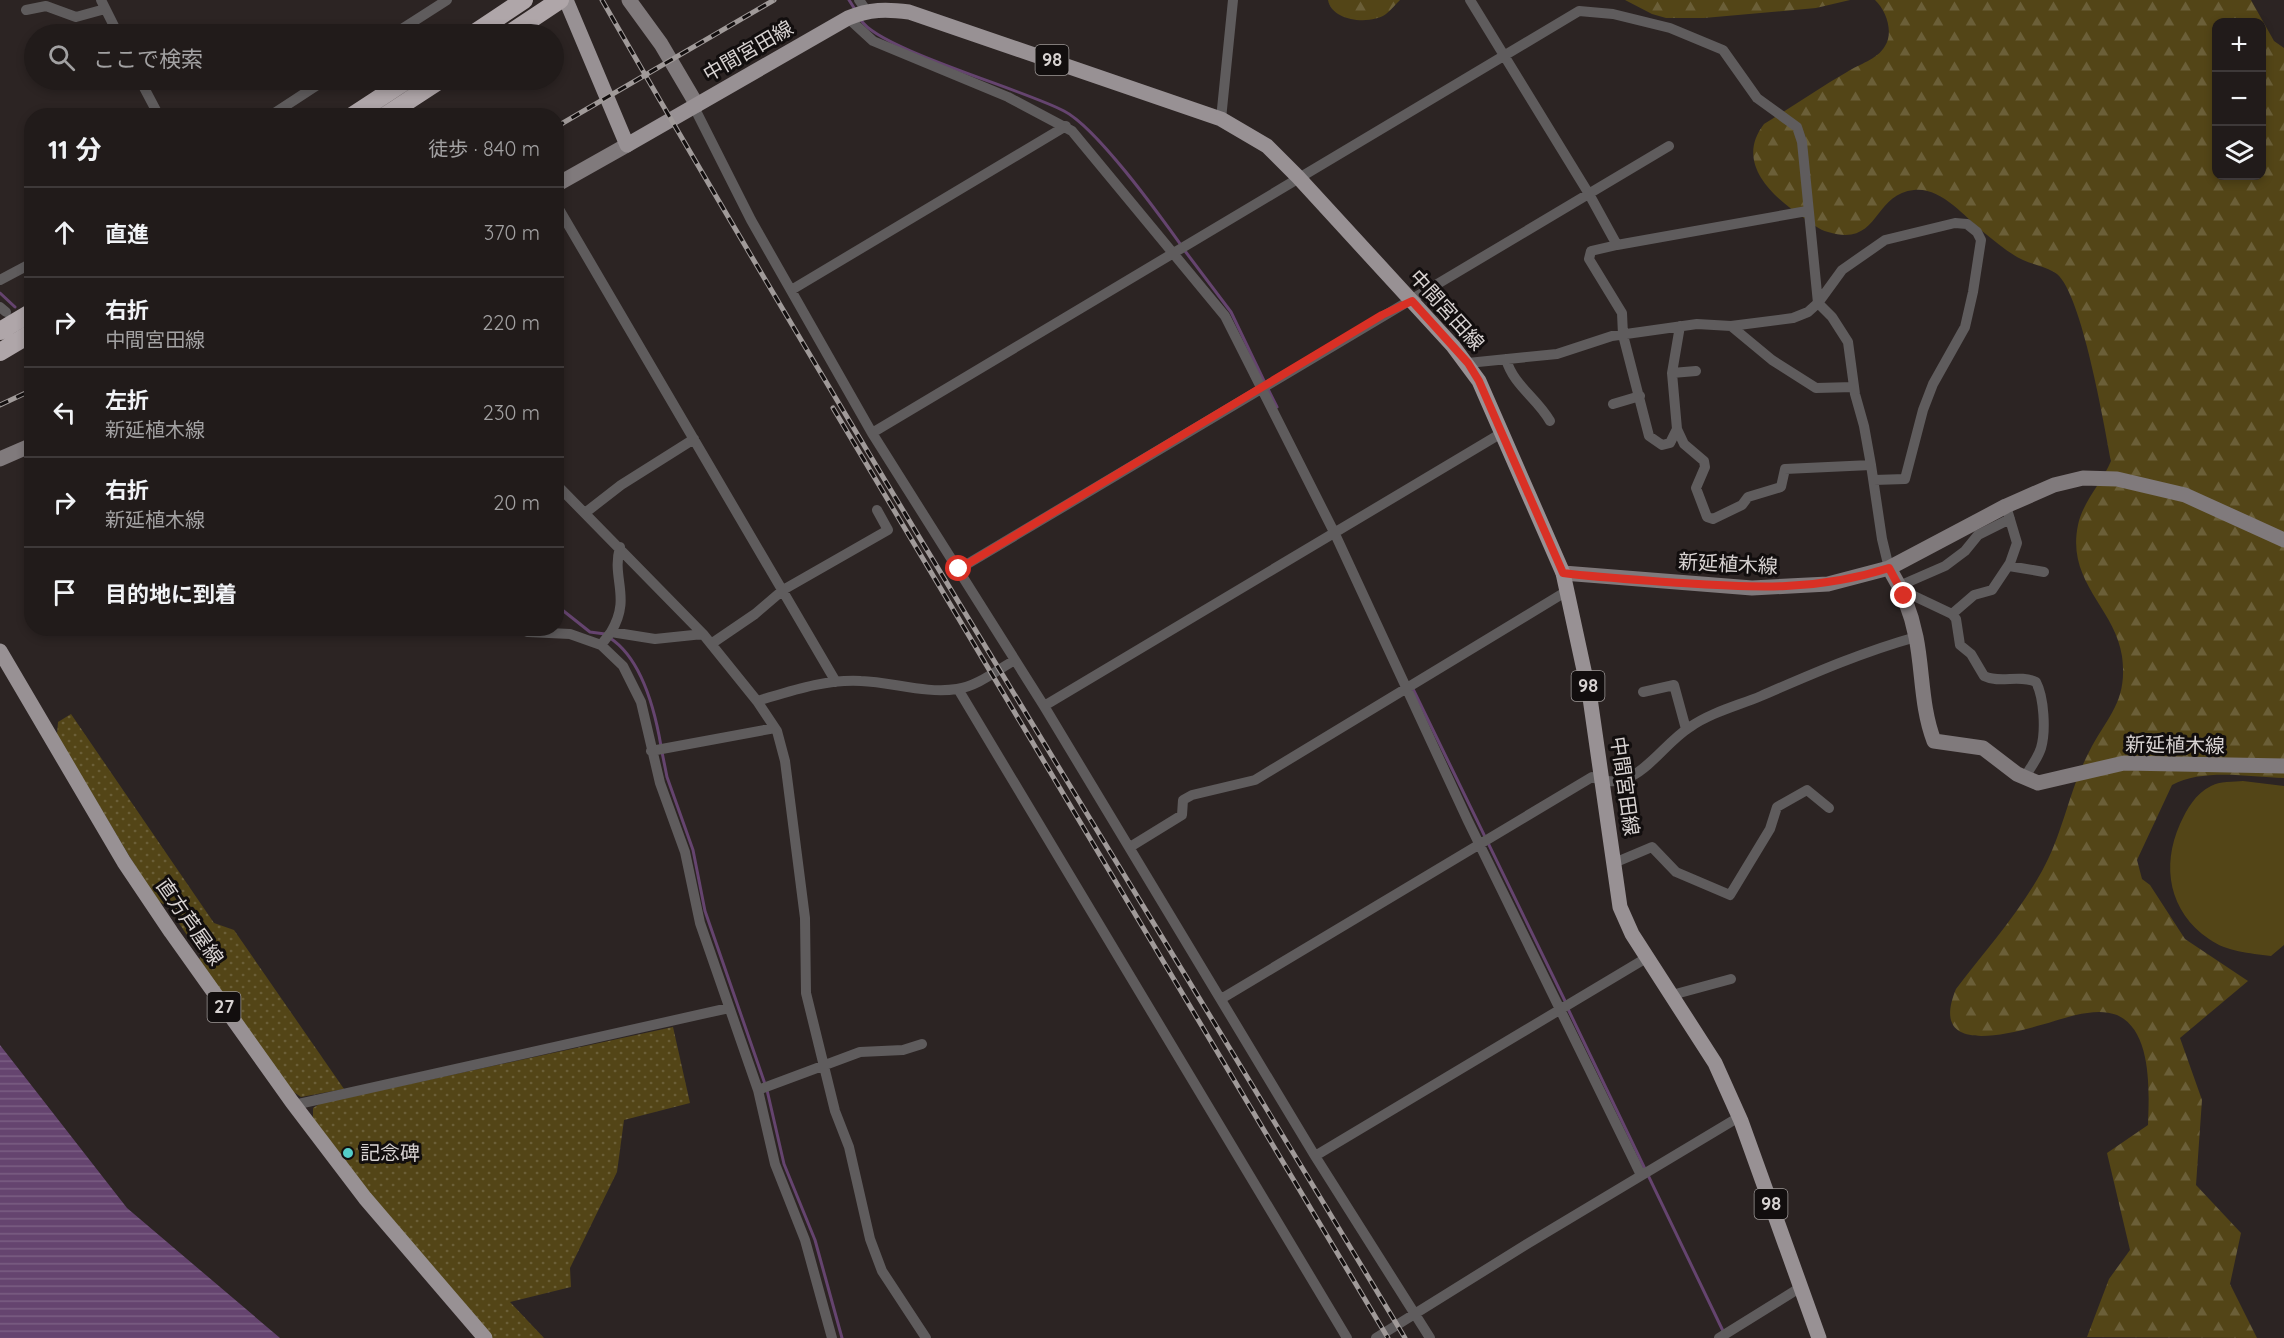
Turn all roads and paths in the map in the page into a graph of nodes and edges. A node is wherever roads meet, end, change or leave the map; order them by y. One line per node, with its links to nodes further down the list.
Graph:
1 (447, 0): 13 (street)
2 (524, 0): 14 (highway)
3 (560, 0): 15 (highway)
4 (566, 0): 28 (main road)
5 (629, 0): 21 (main road)
6 (1233, 0): 26 (street)
7 (1470, 0): 16 (street)
8 (103, 5): 10 (street); 12 (street)
9 (873, 5): 11 (main road, 中間宮田線 / 98); 26 (main road, 中間宮田線 / 98)
10 (26, 10)
11 (848, 18): 21 (main road, 中間宮田線 / 98); 27 (street)
12 (113, 24)
13 (410, 24)
14 (488, 24)
15 (525, 24)
16 (1504, 55): 30 (street); 32 (street); 33 (street)
17 (145, 90): 22 (street)
18 (310, 90): 23 (street)
19 (392, 90): 24 (highway)
20 (425, 90): 25 (highway)
21 (695, 106): 28 (main road, 中間宮田線 / 98); 39 (street)
22 (155, 108)
23 (282, 108)
24 (364, 108)
25 (397, 108)
26 (1221, 119): 30 (main road, 中間宮田線 / 98)
27 (1066, 126): 36 (street); 39 (street)
28 (627, 145): 31 (main road)
29 (1669, 146): 32 (street)
30 (1298, 177): 36 (street); 40 (main road, 中間宮田線 / 98)
31 (564, 180)
32 (1589, 194): 35 (street); 40 (street)
33 (1807, 211): 35 (street); 41 (street)
34 (564, 218): 61 (street)
35 (1617, 245): 46 (street)
36 (1174, 252): 54 (street); 59 (street)
37 (24, 267): 38 (street)
38 (0, 280)
39 (793, 289): 59 (street)
40 (1412, 301): 50 (main road, 中間宮田線 / 98); 54 (street)
41 (1818, 303): 44 (street); 53 (street); 65 (street)
42 (24, 317): 45 (highway)
43 (1680, 326): 44 (street); 46 (street); 52 (street)
44 (1731, 326): 53 (street)
45 (0, 331)
46 (1623, 335): 49 (street); 55 (street)
47 (24, 338): 48 (highway)
48 (0, 352)
49 (1506, 359): 50 (street); 57 (street)
50 (1468, 363): 60 (main road, 中間宮田線 / 98)
51 (1696, 371): 52 (street)
52 (1672, 373): 58 (street)
53 (1854, 387): 64 (street)
54 (1263, 388): 70 (street); 75 (street)
55 (1640, 396): 56 (street); 58 (street)
56 (1613, 404)
57 (1550, 421)
58 (1677, 429): 64 (street)
59 (872, 433): 75 (street)
60 (1500, 434): 70 (street); 77 (main road, 中間宮田線 / 98)
61 (694, 438): 69 (street); 78 (street)
62 (24, 448): 63 (main road)
63 (0, 459)
64 (1871, 465): 65 (street)
65 (1874, 480): 74 (street)
66 (564, 492): 69 (street)
67 (877, 510): 78 (street)
68 (2008, 512): 71 (main road, 新延植木線); 73 (street); 74 (main road, 新延植木線); 80 (street)
69 (585, 513): 72 (street)
70 (1335, 534): 91 (street); 95 (street)
71 (2284, 540)
72 (620, 548): 82 (street); 84 (street)
73 (2008, 566): 76 (street); 81 (street)
74 (1889, 568): 77 (main road, 新延植木線); 80 (main road, 新延植木線)
75 (959, 569): 89 (street)
76 (2044, 572)
77 (1563, 573): 79 (main road, 中間宮田線 / 98)
78 (783, 590): 86 (street); 90 (street)
79 (1567, 591): 91 (street); 101 (main road, 中間宮田線 / 98)
80 (1901, 591): 81 (street); 85 (main road, 新延植木線)
81 (1952, 614): 100 (street)
82 (611, 632): 84 (street); 87 (street)
83 (564, 634): 87 (street)
84 (703, 634): 86 (street)
85 (1916, 637): 97 (street); 100 (main road, 新延植木線)
86 (711, 644): 94 (street)
87 (601, 645): 98 (street)
88 (0, 651): 115 (main road, 直方芦屋線 / 27)
89 (1015, 660): 92 (street); 95 (street)
90 (836, 682): 92 (street); 94 (street)
91 (1406, 687): 103 (street); 104 (street)
92 (958, 689): 124 (street)
93 (1643, 692): 97 (street)
94 (757, 701): 96 (street)
95 (1044, 706): 104 (street)
96 (775, 728): 98 (street); 113 (street)
97 (1686, 729): 101 (street)
98 (651, 751): 110 (street)
99 (2284, 766): 100 (main road, 新延植木線)
100 (2025, 777)
101 (1604, 782): 103 (street); 105 (main road, 中間宮田線 / 98)
102 (1830, 808): 105 (street)
103 (1480, 844): 109 (street); 111 (street)
104 (1130, 847): 109 (street)
105 (1614, 863): 106 (main road, 中間宮田線 / 98)
106 (1648, 957): 108 (main road, 中間宮田線 / 98); 111 (street)
107 (1731, 979): 108 (street)
108 (1671, 995): 116 (main road, 中間宮田線 / 98)
109 (1221, 999): 117 (street)
110 (729, 1008): 114 (street); 115 (street)
111 (1560, 1010): 117 (street); 118 (street)
112 (922, 1044): 113 (street)
113 (824, 1063): 114 (street); 123 (street)
114 (758, 1090): 122 (street)
115 (294, 1105): 121 (main road, 直方芦屋線 / 27)
116 (1739, 1117): 118 (street); 119 (main road, 中間宮田線 / 98)
117 (1315, 1156): 120 (street)
118 (1641, 1175): 120 (street)
119 (1801, 1287): 127 (street); 128 (main road, 中間宮田線 / 98)
120 (1415, 1312): 125 (street); 126 (street)
121 (485, 1338)
122 (832, 1338)
123 (926, 1338)
124 (1347, 1338)
125 (1376, 1338)
126 (1430, 1338)
127 (1719, 1338)
128 (1819, 1338)

